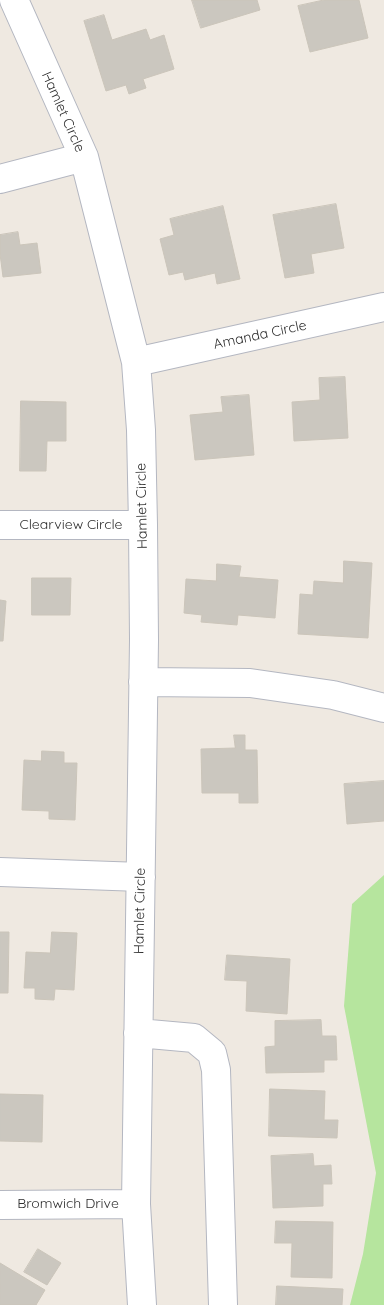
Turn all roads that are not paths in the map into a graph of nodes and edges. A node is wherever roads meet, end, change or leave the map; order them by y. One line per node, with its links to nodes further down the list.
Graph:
1 (14, 0): 2 (street, Hamlet Circle)
2 (84, 157): 3 (street); 5 (street, Hamlet Circle)
3 (0, 179)
4 (384, 307): 5 (street, Amanda Circle)
5 (136, 362): 7 (street, Hamlet Circle)
6 (0, 525): 7 (street, Clearview Circle)
7 (143, 525): 8 (street, Hamlet Circle)
8 (143, 682): 9 (street); 11 (street, Hamlet Circle)
9 (384, 708)
10 (0, 872): 11 (street)
11 (141, 877): 12 (street, Hamlet Circle)
12 (138, 1033): 13 (street, Hamlet Circle); 16 (street)
13 (136, 1204): 14 (street, Bromwich Drive); 15 (street, Hamlet Circle)
14 (0, 1205)
15 (142, 1305)
16 (223, 1305)

